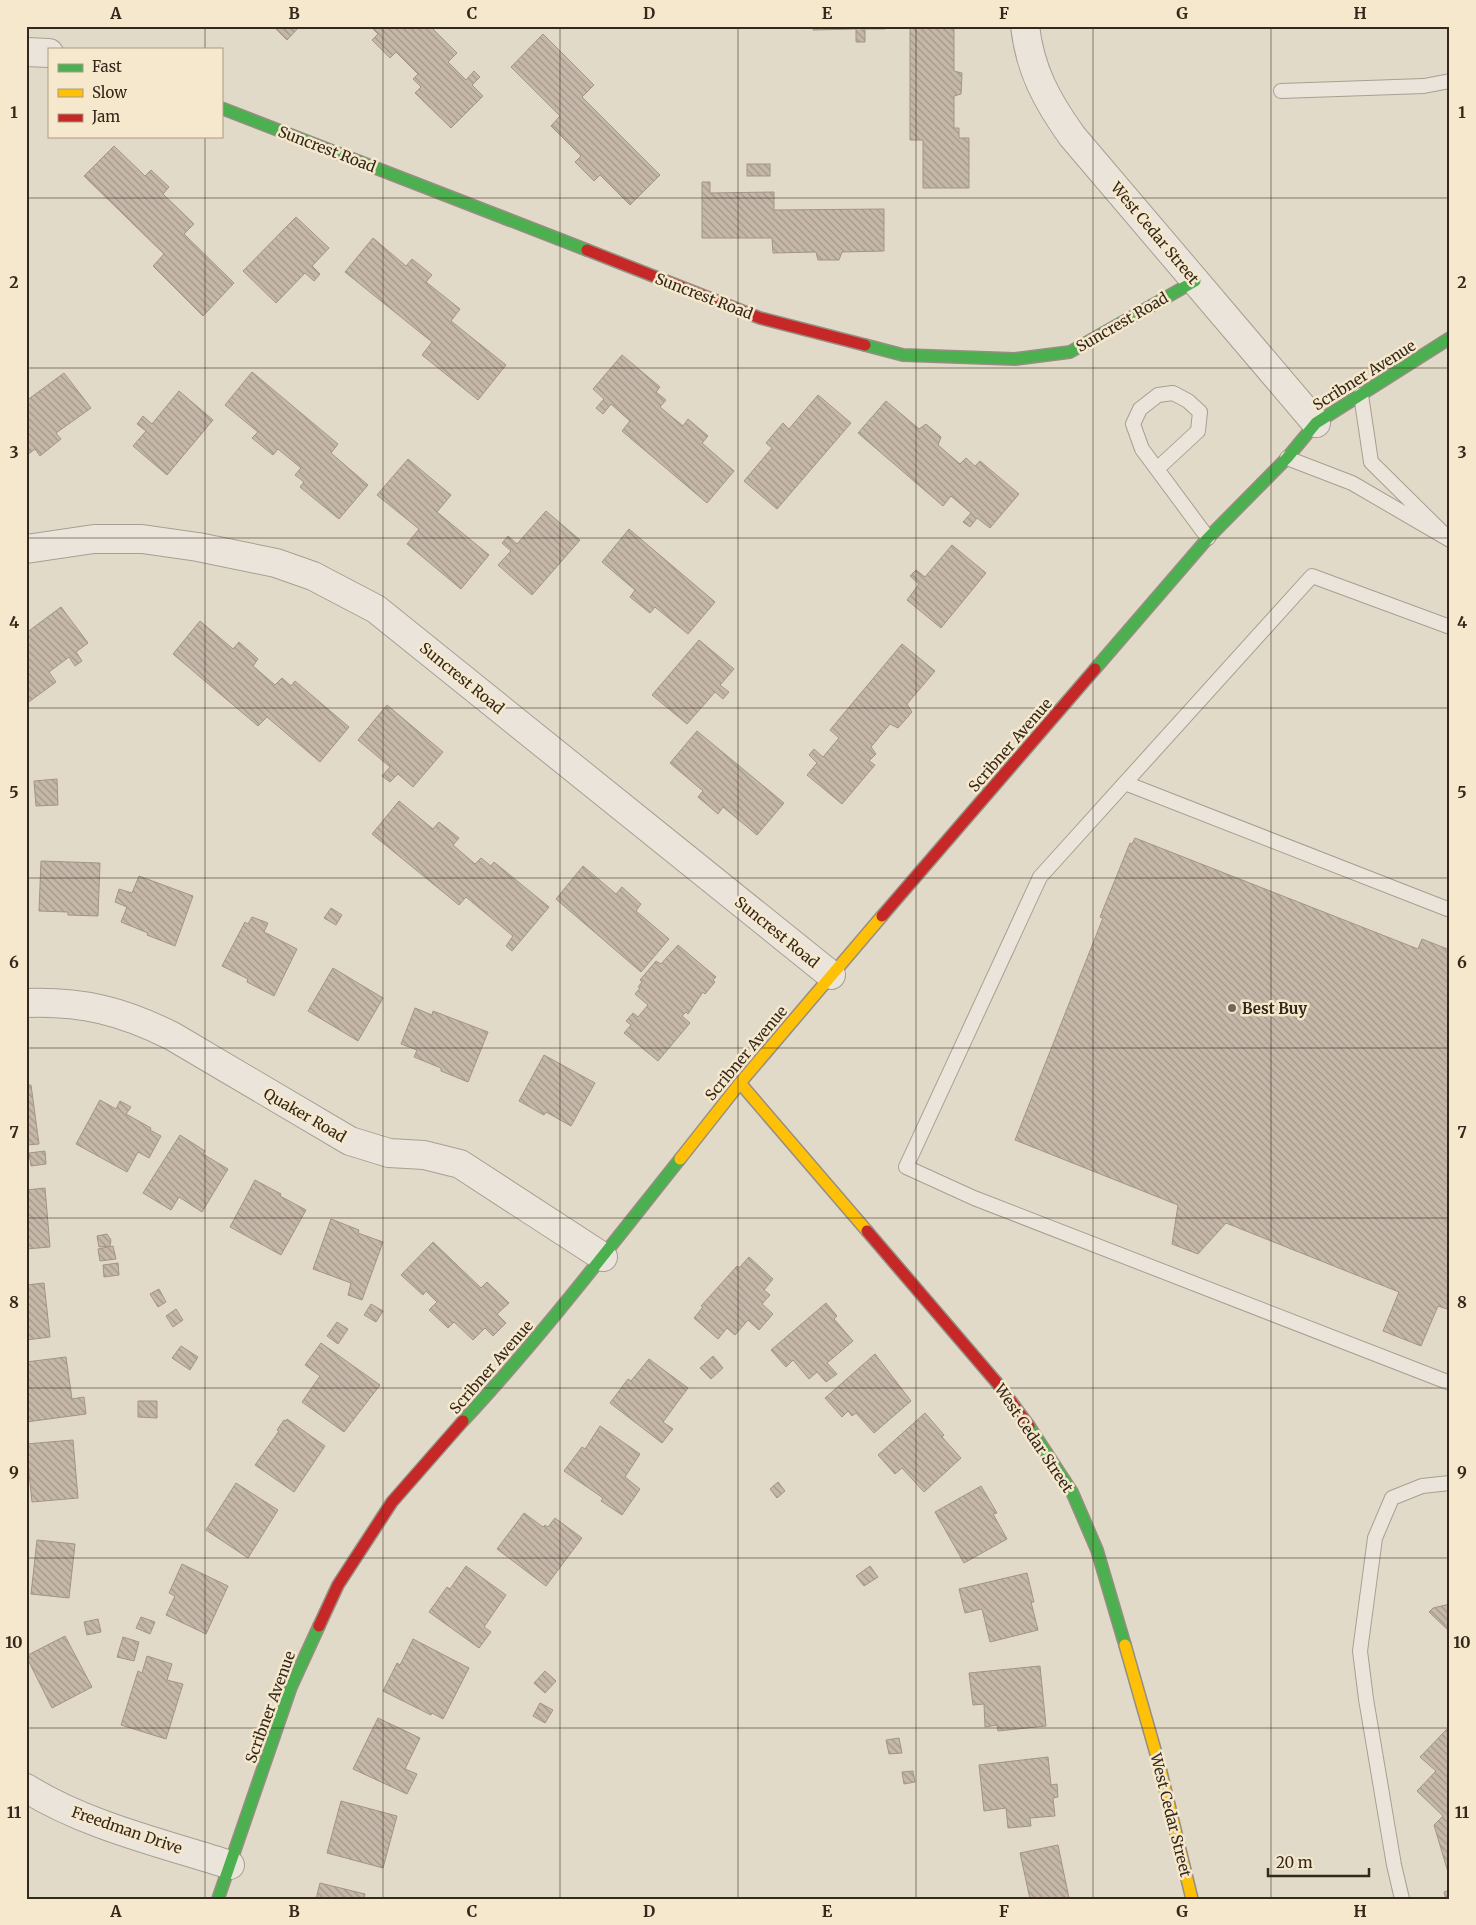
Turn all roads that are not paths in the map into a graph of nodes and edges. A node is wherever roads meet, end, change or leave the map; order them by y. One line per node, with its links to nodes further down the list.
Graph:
1 (1025, 26): 5 (street, West Cedar Street)
2 (1450, 81): 3 (lane)
3 (1281, 91)
4 (222, 108): 5 (street, Suncrest Road)
5 (1195, 281): 8 (street, West Cedar Street)
6 (1450, 338): 7 (street, Scribner Avenue)
7 (1360, 394): 8 (street, Scribner Avenue); 12 (lane)
8 (1316, 423): 9 (street, Scribner Avenue)
9 (1287, 458): 11 (street, Scribner Avenue); 12 (lane)
10 (1157, 469): 10 (lane); 11 (lane)
11 (1208, 538): 17 (street, Scribner Avenue)
12 (1450, 540)
13 (26, 549): 17 (street, Suncrest Road)
14 (1450, 627): 15 (lane)
15 (1124, 783): 16 (lane); 21 (lane)
16 (1450, 910)
17 (831, 975): 19 (street, Scribner Avenue)
18 (26, 1003): 20 (street, Quaker Road)
19 (740, 1083): 20 (street, Scribner Avenue); 26 (street, West Cedar Street)
20 (602, 1257): 24 (street, Scribner Avenue)
21 (1450, 1383)
22 (1450, 1483): 27 (lane)
23 (26, 1788): 24 (street, Freedman Drive)
24 (230, 1866): 25 (street, Scribner Avenue)
25 (218, 1899)
26 (1192, 1899)
27 (1402, 1899)

